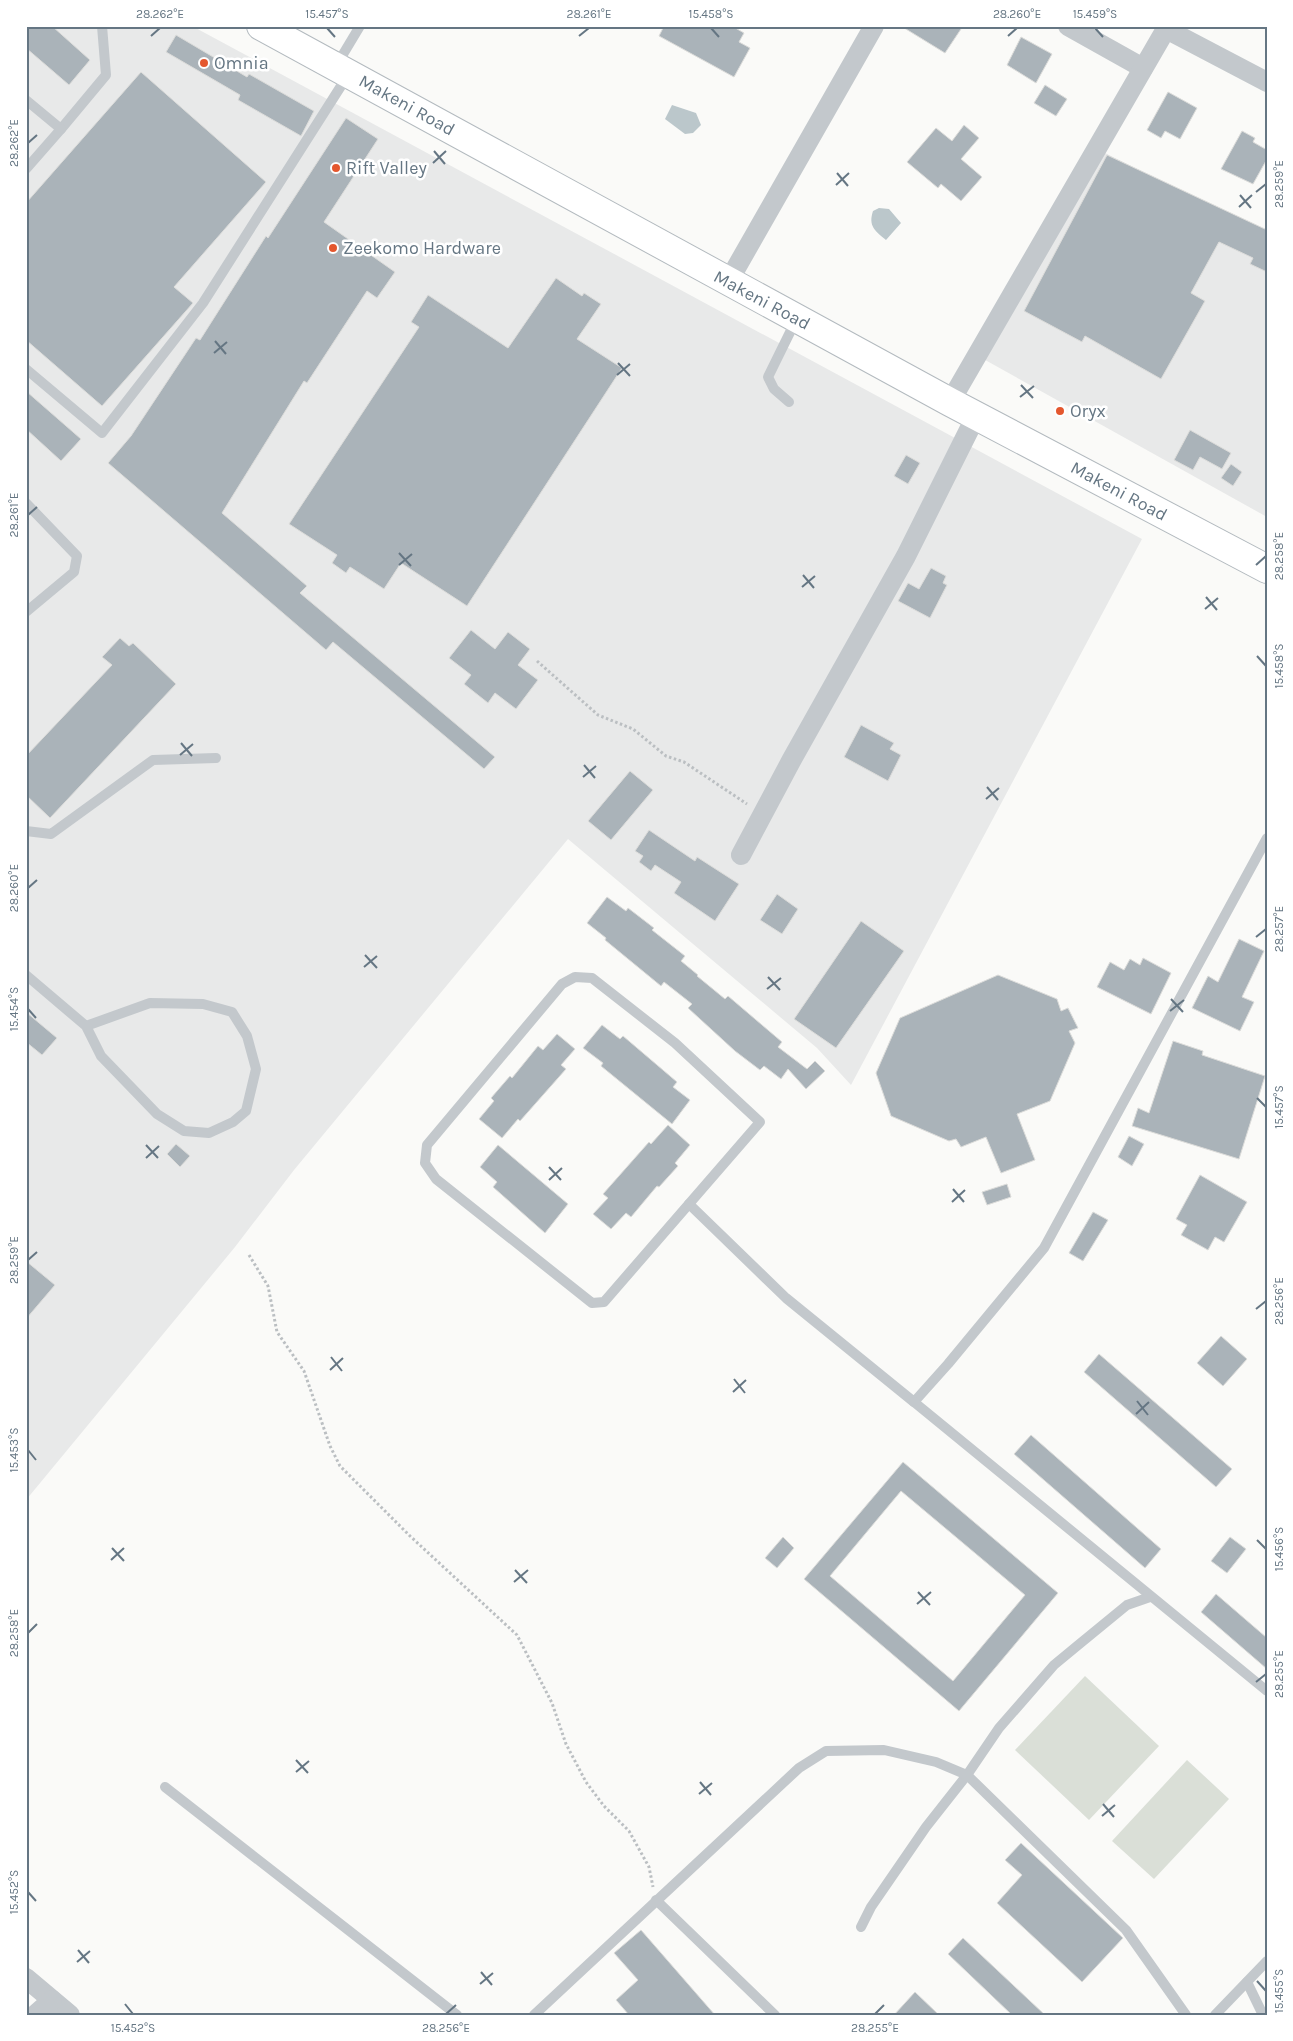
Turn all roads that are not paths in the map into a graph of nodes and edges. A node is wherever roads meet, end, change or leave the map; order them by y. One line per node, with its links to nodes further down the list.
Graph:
1 (102, 26): 11 (lane)
2 (261, 26): 8 (main road, Makeni Road)
3 (360, 26): 8 (lane)
4 (874, 26): 13 (street)
5 (1068, 26): 7 (street)
6 (1167, 28): 7 (street); 9 (street)
7 (1143, 68): 17 (street)
8 (342, 70): 13 (main road, Makeni Road); 15 (lane)
9 (1267, 82)
10 (26, 100): 11 (lane)
11 (61, 129): 12 (lane)
12 (26, 169)
13 (728, 282): 14 (main road, Makeni Road)
14 (797, 319): 16 (lane); 17 (main road, Makeni Road)
15 (26, 369)
16 (789, 402)
17 (950, 402): 18 (main road, Makeni Road)
18 (976, 416): 20 (main road, Makeni Road); 25 (street)
19 (26, 503): 21 (lane)
20 (1267, 569)
21 (26, 612)
22 (216, 758): 23 (lane)
23 (26, 831)
24 (1267, 838): 29 (lane)
25 (741, 855)
26 (26, 975): 27 (lane)
27 (86, 1026): 27 (lane)
28 (689, 1204): 28 (lane); 29 (lane)
29 (914, 1402): 30 (lane)
30 (1150, 1597): 31 (lane); 32 (lane)
31 (1267, 1691)
32 (968, 1775): 34 (lane); 35 (lane); 45 (lane)
33 (164, 1787): 42 (lane)
34 (656, 1900): 43 (lane); 44 (lane)
35 (861, 1927)
36 (1267, 1961): 38 (lane)
37 (26, 1978): 39 (street)
38 (1247, 1982): 46 (lane); 47 (lane)
39 (52, 2000): 40 (street); 41 (street)
40 (36, 2015)
41 (70, 2015)
42 (457, 2015)
43 (534, 2015)
44 (775, 2015)
45 (1186, 2015)
46 (1215, 2015)
47 (1264, 2015)

